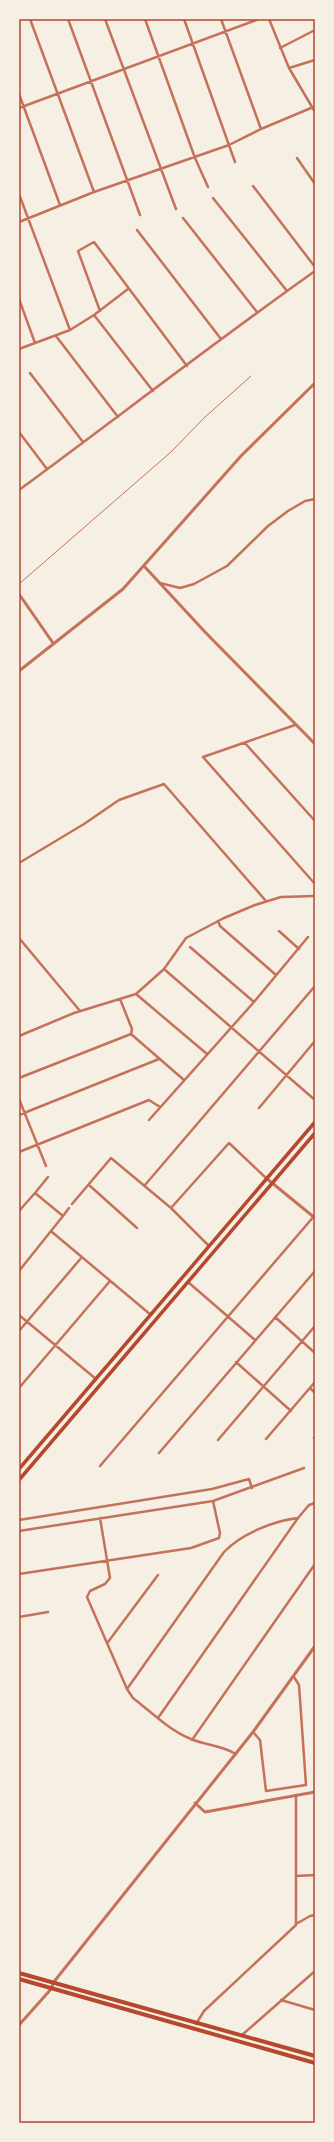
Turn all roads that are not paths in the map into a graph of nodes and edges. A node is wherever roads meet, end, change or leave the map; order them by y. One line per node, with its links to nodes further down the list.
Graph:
1 (30, 19): 18 (street)
2 (68, 19): 17 (street)
3 (105, 19): 16 (street)
4 (145, 19): 13 (street)
5 (184, 19): 11 (street)
6 (221, 19): 10 (street)
7 (259, 19): 10 (street)
8 (269, 19): 12 (street)
9 (315, 30): 12 (street)
10 (226, 32): 11 (street); 24 (street)
11 (193, 44): 13 (street); 25 (street)
12 (280, 48): 15 (street)
13 (159, 57): 16 (street); 26 (street)
14 (315, 60): 15 (street)
15 (289, 68): 22 (street)
16 (124, 69): 17 (street); 29 (street)
17 (92, 81): 18 (street); 30 (street)
18 (57, 93): 20 (street); 34 (street)
19 (19, 94): 20 (street)
20 (24, 106): 21 (street); 37 (street)
21 (19, 108)
22 (311, 108): 23 (street); 24 (street)
23 (315, 112)
24 (261, 129): 25 (street)
25 (229, 145): 26 (street); 28 (street)
26 (195, 158): 29 (street); 33 (street)
27 (297, 158): 31 (street)
28 (236, 162)
29 (161, 169): 30 (street); 38 (street)
30 (128, 180): 34 (street); 39 (street)
31 (315, 184)
32 (253, 186): 44 (street)
33 (208, 188)
34 (94, 192): 37 (street)
35 (19, 194): 40 (street)
36 (214, 198): 47 (street)
37 (60, 205): 40 (street)
38 (176, 209)
39 (140, 215)
40 (28, 218): 42 (street); 52 (street)
41 (183, 218): 50 (street)
42 (19, 222)
43 (137, 230): 54 (street)
44 (315, 267)
45 (315, 271): 47 (street)
46 (128, 289): 49 (street); 49 (street); 57 (street)
47 (287, 291): 50 (street)
48 (19, 299): 55 (street)
49 (100, 311): 51 (street)
50 (257, 312): 54 (street)
51 (94, 315): 52 (street); 61 (street)
52 (70, 330): 53 (street)
53 (56, 336): 55 (street); 62 (street)
54 (221, 340): 57 (street)
55 (35, 343): 56 (street)
56 (19, 349)
57 (187, 366): 61 (street)
58 (30, 373): 64 (street)
59 (251, 376): 69 (lane)
60 (315, 383): 68 (street)
61 (153, 391): 62 (street)
62 (118, 417): 64 (street)
63 (19, 432): 65 (street)
64 (83, 442): 65 (street)
65 (47, 469): 66 (street)
66 (19, 490)
67 (315, 499): 70 (street)
68 (144, 566): 70 (street); 72 (street)
69 (19, 584)
70 (160, 584): 74 (street)
71 (19, 594): 72 (street)
72 (53, 643): 73 (street)
73 (19, 671)
74 (295, 725): 75 (street); 76 (street)
75 (245, 743): 77 (street); 79 (street)
76 (315, 744)
77 (315, 821)
78 (19, 863): 81 (street)
79 (315, 884)
80 (315, 896): 81 (street)
81 (266, 902): 82 (street)
82 (218, 921): 88 (street); 89 (street)
83 (279, 931): 87 (street)
84 (19, 938): 94 (street)
85 (308, 938): 87 (street)
86 (190, 947): 93 (street)
87 (299, 949): 89 (street)
88 (164, 969): 91 (street); 95 (street)
89 (276, 975): 93 (street)
90 (315, 986): 99 (street)
91 (136, 994): 92 (street); 100 (street)
92 (120, 999): 94 (street); 96 (street)
93 (254, 1002): 95 (street)
94 (80, 1011): 97 (street)
95 (230, 1028): 99 (street); 100 (street)
96 (131, 1034): 101 (street); 103 (street)
97 (19, 1036)
98 (315, 1041): 102 (street)
99 (259, 1052): 102 (street); 123 (street)
100 (207, 1054): 104 (street)
101 (159, 1059): 104 (street); 109 (street)
102 (285, 1076): 106 (street); 108 (street)
103 (19, 1078)
104 (184, 1080): 107 (street)
105 (19, 1098): 109 (street)
106 (315, 1100)
107 (160, 1107): 111 (street); 115 (street)
108 (259, 1108)
109 (25, 1113): 110 (street); 115 (street)
110 (19, 1115)
111 (149, 1120)
112 (315, 1122): 114 (main road)
113 (315, 1133): 116 (main road)
114 (301, 1140): 116 (main road); 120 (main road)
115 (37, 1144): 117 (street); 118 (street)
116 (306, 1144): 121 (main road)
117 (19, 1152)
118 (46, 1166)
119 (48, 1177): 124 (street)
120 (266, 1178): 121 (street); 127 (street); 133 (main road)
121 (272, 1182): 130 (street); 138 (main road)
122 (89, 1185): 123 (street); 125 (street); 131 (street)
123 (145, 1186): 127 (street)
124 (35, 1192): 128 (street); 129 (street)
125 (72, 1204)
126 (69, 1208): 129 (street)
127 (171, 1208): 133 (street)
128 (19, 1211)
129 (63, 1216): 132 (street)
130 (314, 1216): 141 (street)
131 (137, 1228)
132 (52, 1232): 134 (street); 136 (street)
133 (209, 1246): 140 (main road)
134 (82, 1257): 137 (street); 143 (street)
135 (315, 1270): 142 (street)
136 (19, 1271)
137 (110, 1280): 140 (street); 150 (street)
138 (187, 1282): 141 (street); 146 (main road)
139 (19, 1315): 143 (street)
140 (152, 1315): 144 (main road)
141 (227, 1317): 148 (street); 163 (street)
142 (275, 1317): 148 (street); 149 (street)
143 (27, 1322): 147 (street); 150 (street)
144 (143, 1324): 146 (main road); 153 (main road)
145 (315, 1326): 149 (street)
146 (149, 1328): 166 (main road)
147 (19, 1331)
148 (255, 1340): 152 (street)
149 (302, 1341): 151 (street); 155 (street)
150 (55, 1346): 153 (street); 156 (street)
151 (315, 1353)
152 (236, 1362): 155 (street); 162 (street)
153 (96, 1379): 165 (main road)
154 (315, 1382): 157 (street)
155 (263, 1387): 159 (street); 161 (street)
156 (19, 1388)
157 (310, 1388): 158 (street); 159 (street)
158 (315, 1393)
159 (291, 1411): 160 (street)
160 (266, 1439)
161 (218, 1440)
162 (159, 1452)
163 (100, 1466)
164 (304, 1468): 167 (street)
165 (19, 1469)
166 (19, 1480)
167 (252, 1488): 168 (street); 172 (street)
168 (212, 1501): 170 (street); 174 (street)
169 (315, 1504): 171 (street)
170 (100, 1518): 173 (street); 174 (street)
171 (298, 1518): 183 (street); 184 (street)
172 (19, 1520)
173 (19, 1532)
174 (107, 1560): 176 (street); 180 (street)
175 (315, 1564): 186 (street)
176 (19, 1574)
177 (158, 1575): 180 (street)
178 (48, 1612): 179 (street)
179 (19, 1617)
180 (108, 1642): 183 (street)
181 (315, 1646): 182 (street)
182 (294, 1676): 185 (street); 185 (street)
183 (127, 1689): 184 (street)
184 (158, 1718): 186 (street)
185 (253, 1732): 187 (street)
186 (192, 1740): 187 (street)
187 (236, 1754): 190 (street)
188 (315, 1792): 189 (street)
189 (296, 1795): 190 (street); 192 (street)
190 (195, 1803): 198 (street)
191 (315, 1875): 192 (street)
192 (296, 1876): 194 (street)
193 (315, 1915): 194 (street)
194 (296, 1925): 202 (street)
195 (315, 1971): 200 (street)
196 (19, 1973): 198 (highway)
197 (19, 1979): 199 (highway)
198 (53, 1983): 199 (street); 202 (highway)
199 (52, 1988): 203 (street); 206 (highway)
200 (281, 2000): 201 (street); 204 (street)
201 (315, 2010)
202 (196, 2024): 204 (highway)
203 (19, 2025)
204 (241, 2036): 205 (highway)
205 (315, 2056)
206 (315, 2063)

